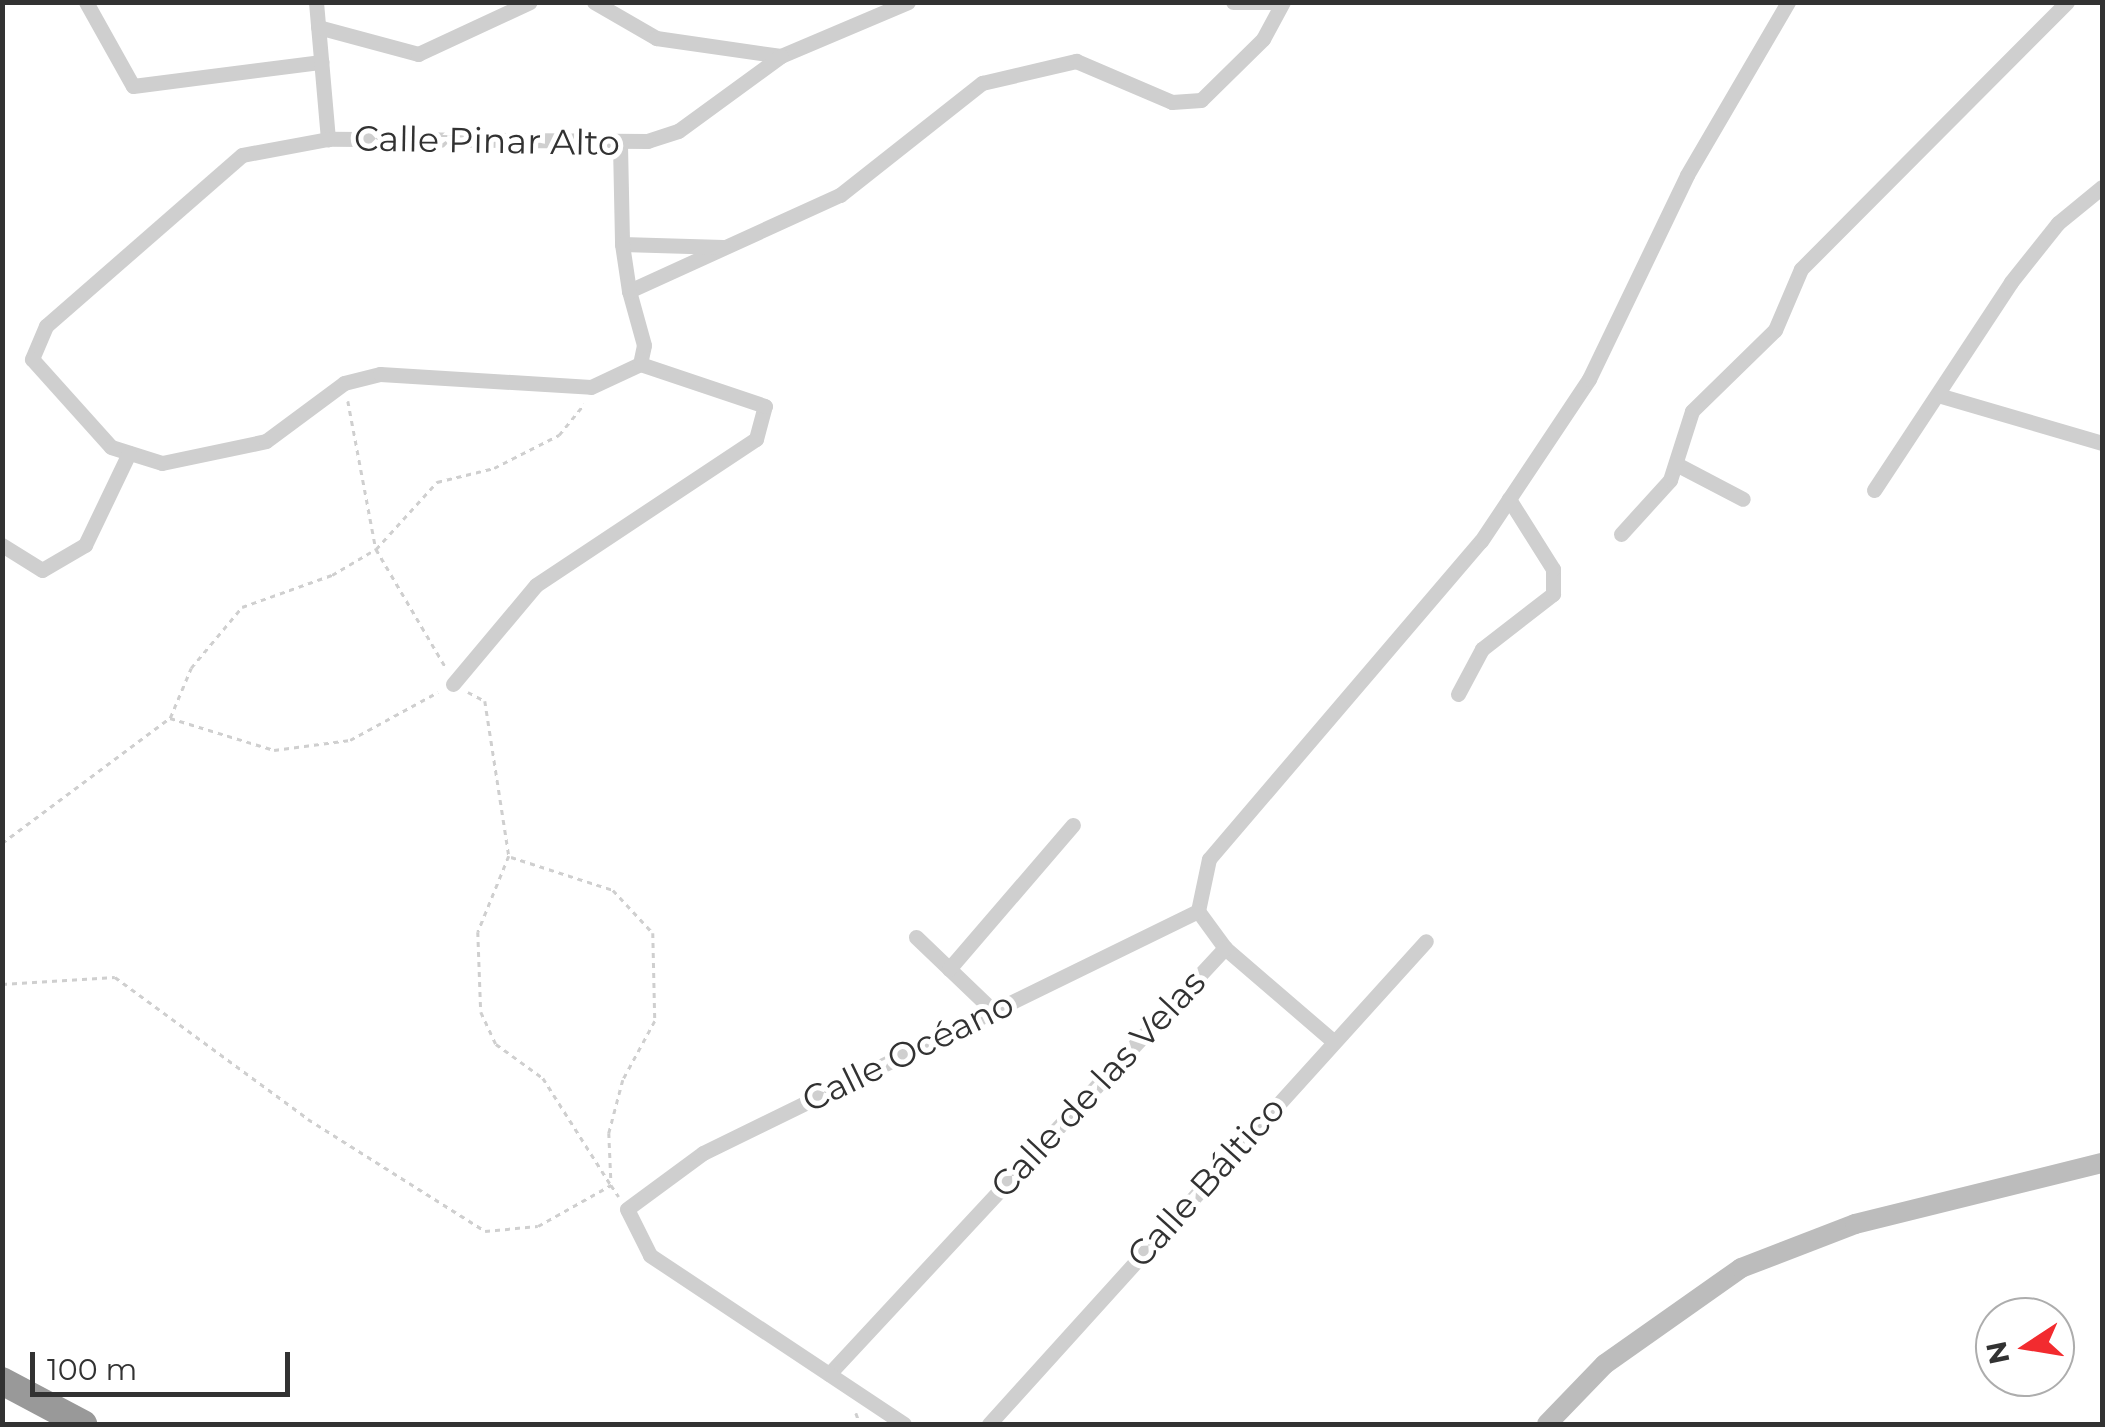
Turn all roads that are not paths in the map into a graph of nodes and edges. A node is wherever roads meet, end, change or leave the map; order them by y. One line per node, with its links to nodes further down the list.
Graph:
1 (86, 2): 13 (street)
2 (316, 2): 11 (street)
3 (530, 2): 11 (street)
4 (594, 2): 12 (street)
5 (908, 2): 12 (street, Calle Pinar Alto)
6 (1233, 2): 7 (street)
7 (1273, 2)
8 (1283, 2): 18 (street)
9 (1788, 2): 27 (street, Calle de las Velas)
10 (2067, 2): 24 (street)
11 (318, 27): 13 (street)
12 (781, 56): 15 (street, Calle Pinar Alto)
13 (321, 62): 14 (street)
14 (328, 139): 15 (street, Calle Pinar Alto); 23 (street, Calle Pinar Alto)
15 (620, 145): 17 (street)
16 (2102, 187): 21 (street)
17 (622, 244): 18 (street); 19 (street)
18 (732, 246): 19 (street)
19 (629, 292): 20 (street)
20 (640, 364): 23 (street); 30 (street)
21 (1938, 395): 22 (street); 25 (street)
22 (2102, 443)
23 (129, 452): 29 (street)
24 (1678, 465): 26 (street); 28 (street)
25 (1874, 490)
26 (1743, 498)
27 (1509, 499): 31 (street); 33 (street, Calle de las Velas)
28 (1621, 534)
29 (2, 544)
30 (452, 684)
31 (1458, 694)
32 (1073, 825): 37 (street)
33 (1198, 911): 36 (street, Calle de las Velas); 38 (street, Calle Océano)
34 (916, 937): 37 (street)
35 (1426, 941): 39 (street, Calle Báltico)
36 (1226, 948): 39 (street); 41 (street, Calle de las Velas)
37 (949, 969): 38 (street)
38 (992, 1010): 41 (street, Calle Océano)
39 (1332, 1041): 45 (street, Calle Báltico)
40 (2102, 1164): 46 (main road)
41 (829, 1374): 44 (street)
42 (2, 1380): 43 (highway)
43 (83, 1424)
44 (904, 1424)
45 (989, 1424)
46 (1548, 1424)

